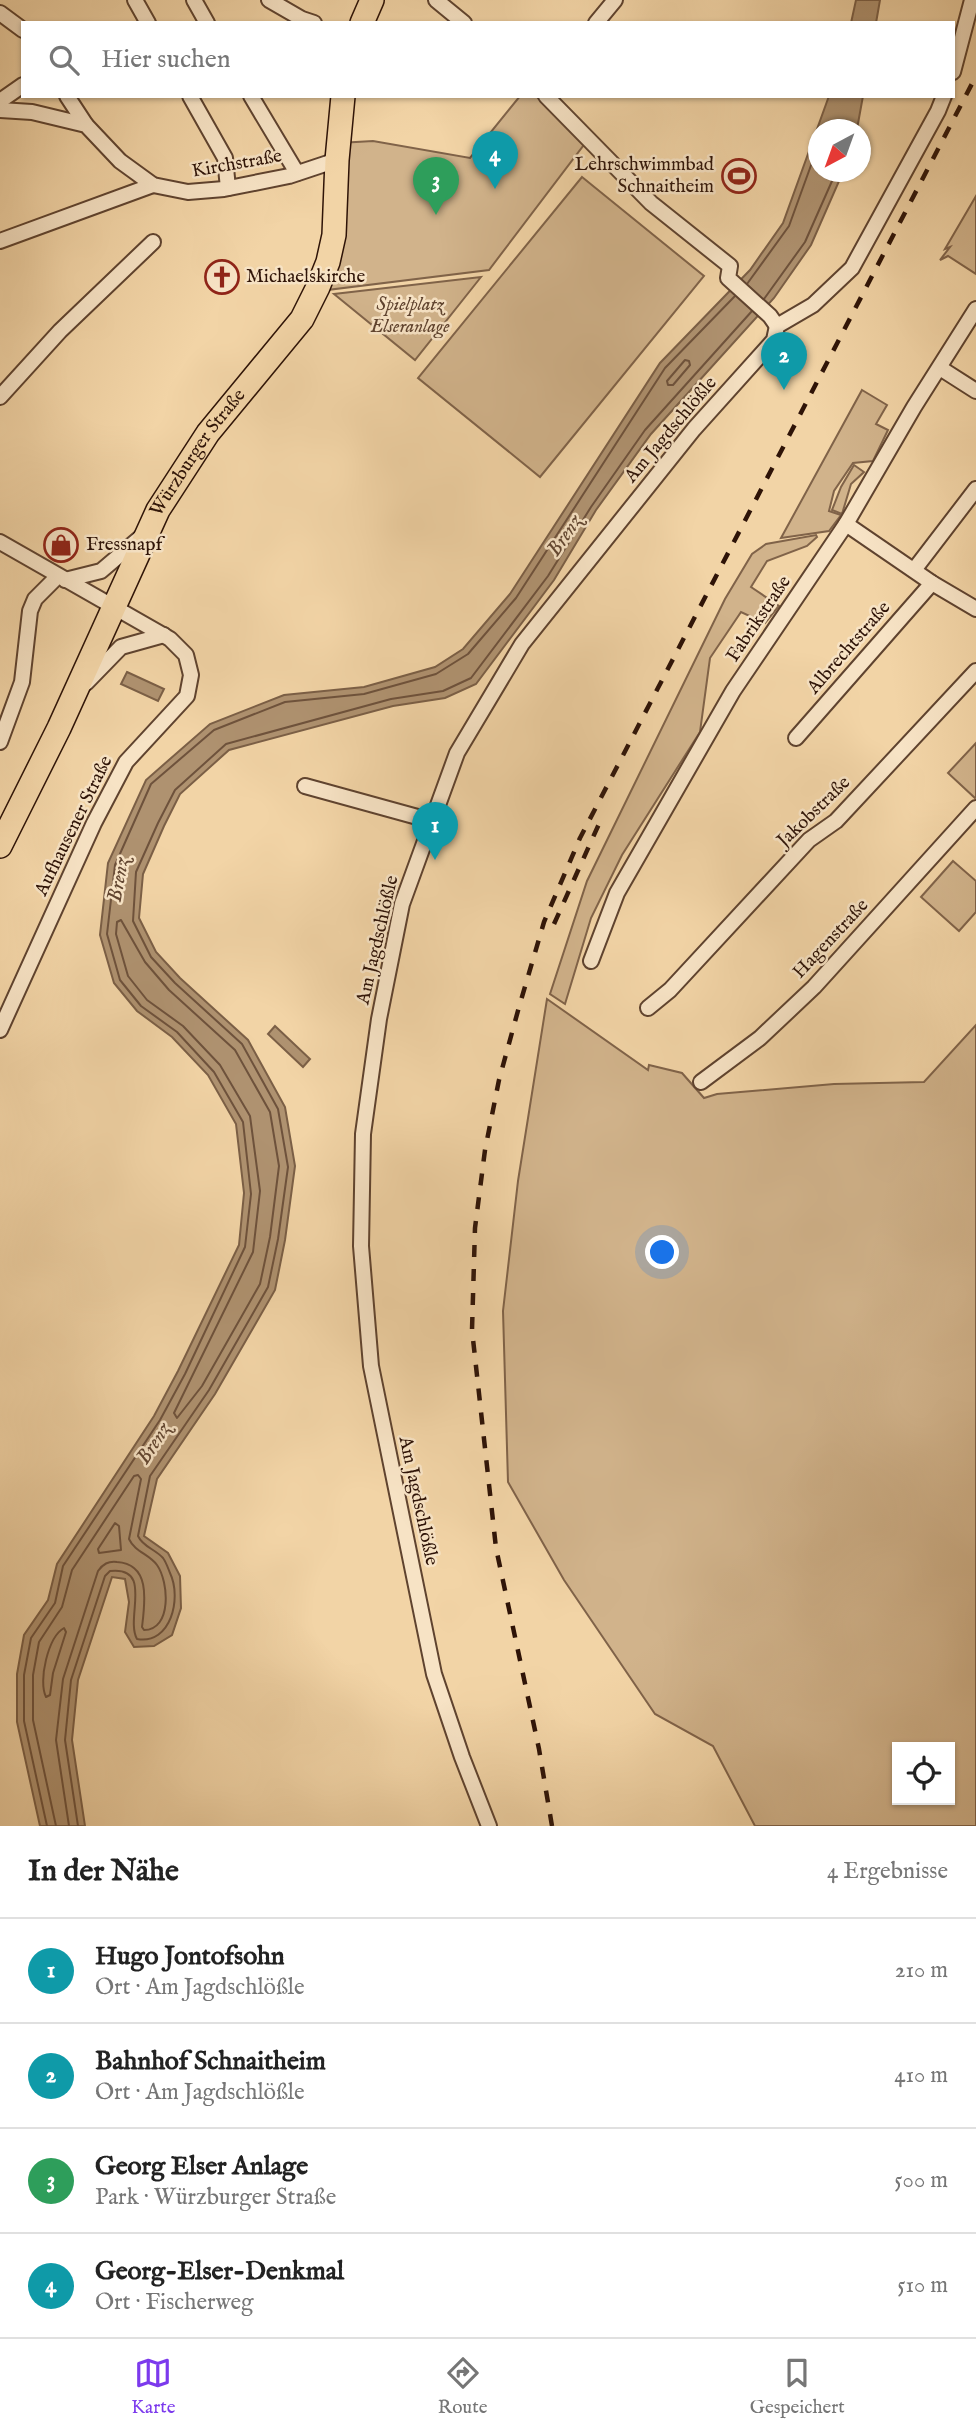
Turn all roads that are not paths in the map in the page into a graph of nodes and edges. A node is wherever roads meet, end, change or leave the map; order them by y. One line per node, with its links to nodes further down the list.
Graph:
1 (135, 0): 9 (street)
2 (194, 0): 10 (street)
3 (269, 0): 11 (street)
4 (372, 0): 12 (main road)
5 (436, 0): 13 (street)
6 (615, 0): 14 (street)
7 (972, 0): 16 (street)
8 (0, 13): 15 (street)
9 (147, 21)
10 (206, 21)
11 (308, 21)
12 (363, 21)
13 (462, 21)
14 (598, 21)
15 (21, 29)
16 (955, 64)
17 (21, 86): 24 (street)
18 (68, 98): 26 (street, Kirchstraße)
19 (191, 98): 30 (street)
20 (252, 98): 28 (street)
21 (343, 98): 27 (main road, Würzburger Straße)
22 (548, 98): 34 (street)
23 (943, 98): 34 (street, Am Jagdschlößle)
24 (0, 101)
25 (0, 110): 26 (street)
26 (86, 125): 29 (street, Kirchstraße)
27 (337, 160): 28 (street, Kirchstraße); 40 (main road, Würzburger Straße)
28 (297, 173): 30 (street, Kirchstraße)
29 (153, 185): 30 (street, Kirchstraße); 31 (street)
30 (228, 188)
31 (0, 241)
32 (153, 242): 37 (street)
33 (976, 309): 35 (street, Fabrikstraße)
34 (774, 321): 54 (street, Am Jagdschlößle)
35 (940, 368): 36 (street); 39 (street, Fabrikstraße)
36 (976, 391)
37 (0, 397)
38 (976, 489): 42 (street)
39 (846, 524): 42 (street); 56 (street, Fabrikstraße)
40 (148, 531): 43 (street); 45 (main road, Würzburger Straße)
41 (0, 542): 43 (street, Aufhausener Straße)
42 (914, 570): 44 (street)
43 (61, 578): 45 (street, Aufhausener Straße); 51 (street)
44 (932, 583): 46 (street); 50 (street, Albrechtstraße)
45 (113, 606): 47 (street, Aufhausener Straße); 49 (main road, Würzburger Straße)
46 (976, 610)
47 (164, 635): 49 (street); 58 (street, Aufhausener Straße)
48 (976, 671): 57 (street, Jakobstraße)
49 (73, 697): 55 (main road, Würzburger Straße)
50 (796, 738)
51 (0, 742)
52 (305, 786): 54 (street)
53 (976, 808): 59 (street, Hagenstraße)
54 (432, 821): 60 (street, Am Jagdschlößle)
55 (0, 846)
56 (591, 961)
57 (648, 1008)
58 (0, 1031)
59 (701, 1082)
60 (489, 1826)

